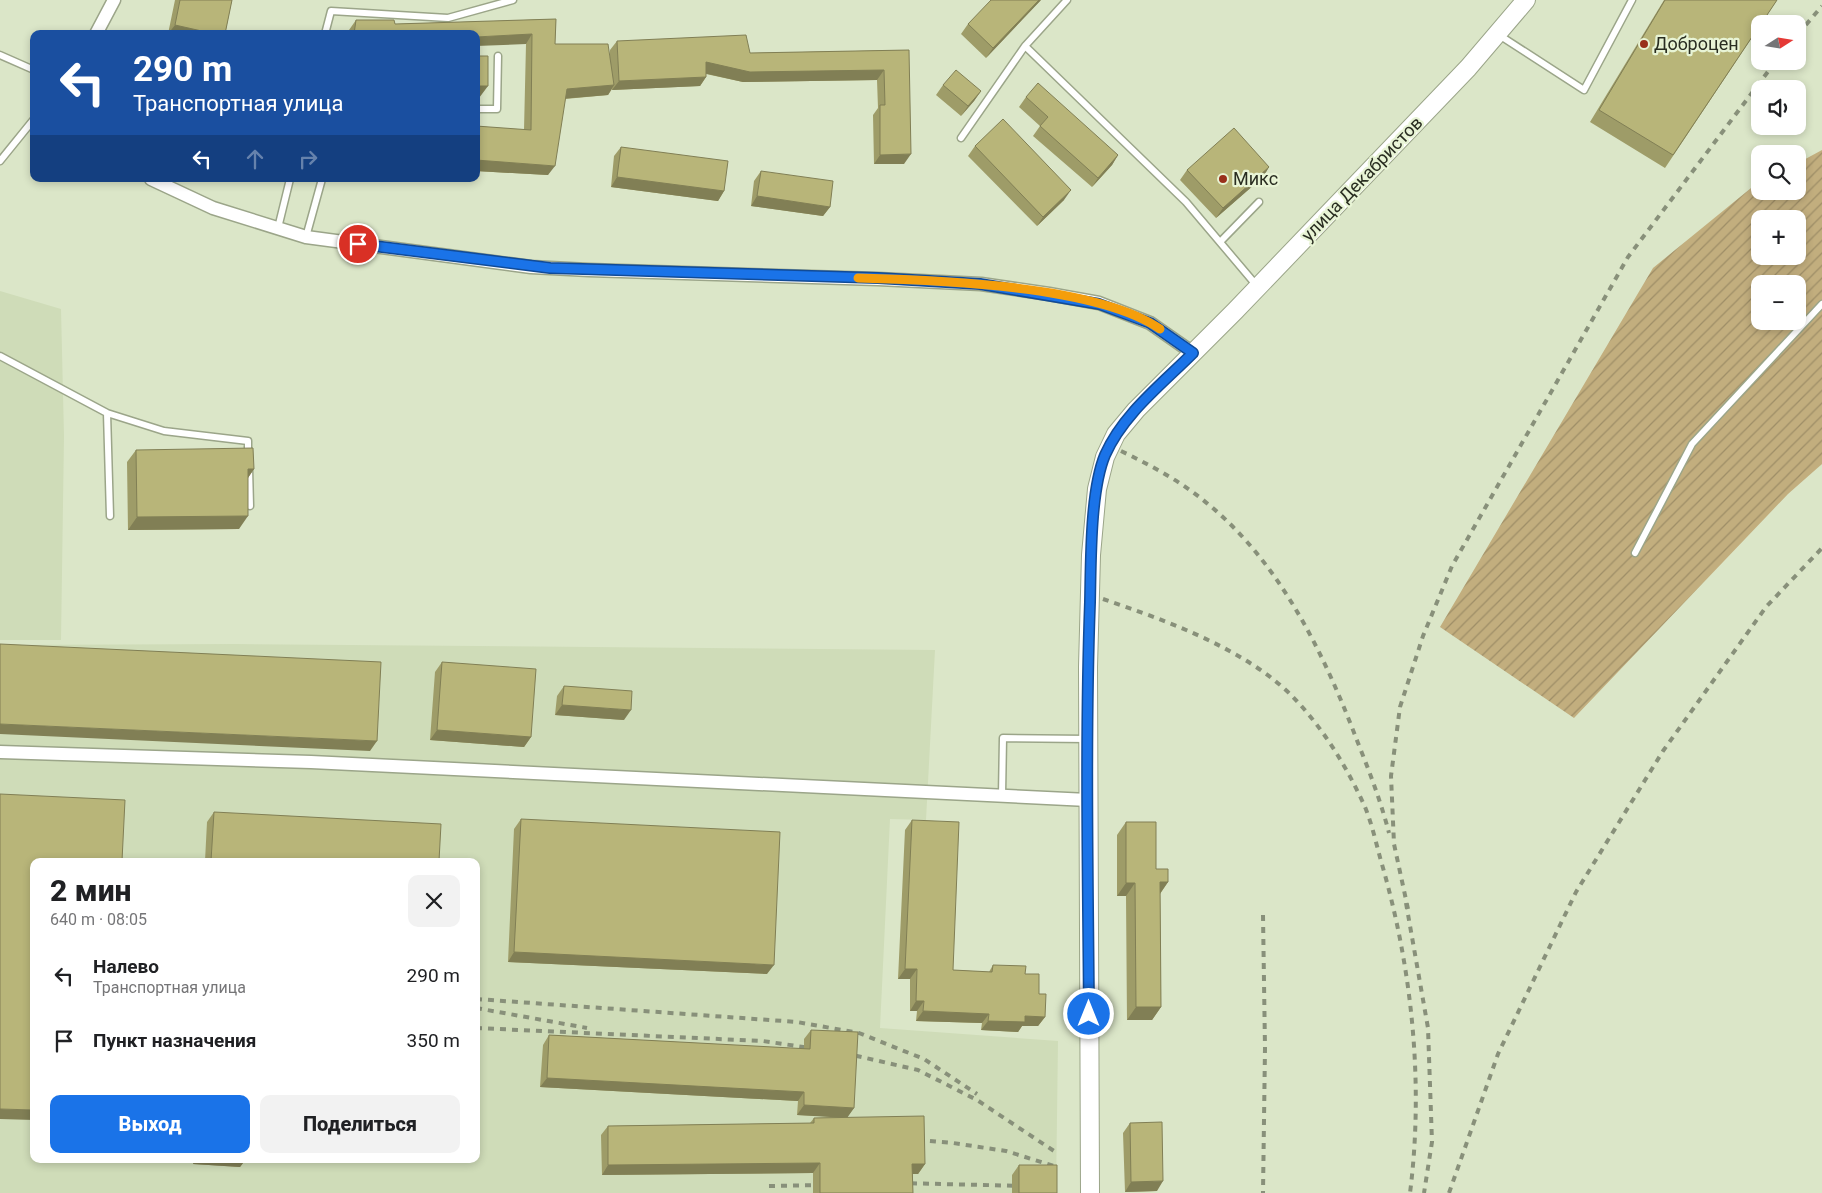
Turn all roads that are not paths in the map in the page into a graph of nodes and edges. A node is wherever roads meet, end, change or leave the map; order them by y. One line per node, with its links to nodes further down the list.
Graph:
1 (114, 0): 6 (street)
2 (513, 0): 7 (lane)
3 (1067, 0): 9 (lane)
4 (1526, 0): 8 (main road, улица Декабристов)
5 (1632, 0): 8 (lane)
6 (98, 30)
7 (326, 30)
8 (1498, 34): 24 (main road, улица Декабристов)
9 (1025, 46): 15 (lane); 23 (lane)
10 (0, 55): 12 (lane)
11 (498, 56): 13 (lane)
12 (30, 68)
13 (480, 109)
14 (30, 124): 16 (lane)
15 (961, 138)
16 (0, 161)
17 (157, 182): 21 (street)
18 (289, 182): 21 (lane)
19 (321, 182): 22 (lane)
20 (1259, 202): 23 (lane)
21 (278, 228): 22 (street)
22 (306, 236): 26 (street)
23 (1220, 242): 24 (lane)
24 (1258, 287): 26 (main road, улица Декабристов)
25 (1822, 304): 31 (lane)
26 (1193, 353): 32 (main road, улица Декабристов)
27 (0, 356): 28 (lane)
28 (107, 413): 29 (lane); 30 (lane)
29 (250, 506)
30 (110, 516)
31 (1634, 553)
32 (1088, 739): 34 (lane); 35 (main road, улица Декабристов)
33 (0, 752): 34 (street)
34 (1002, 795): 35 (street)
35 (1088, 800): 36 (main road, улица Декабристов)
36 (1090, 1193)

